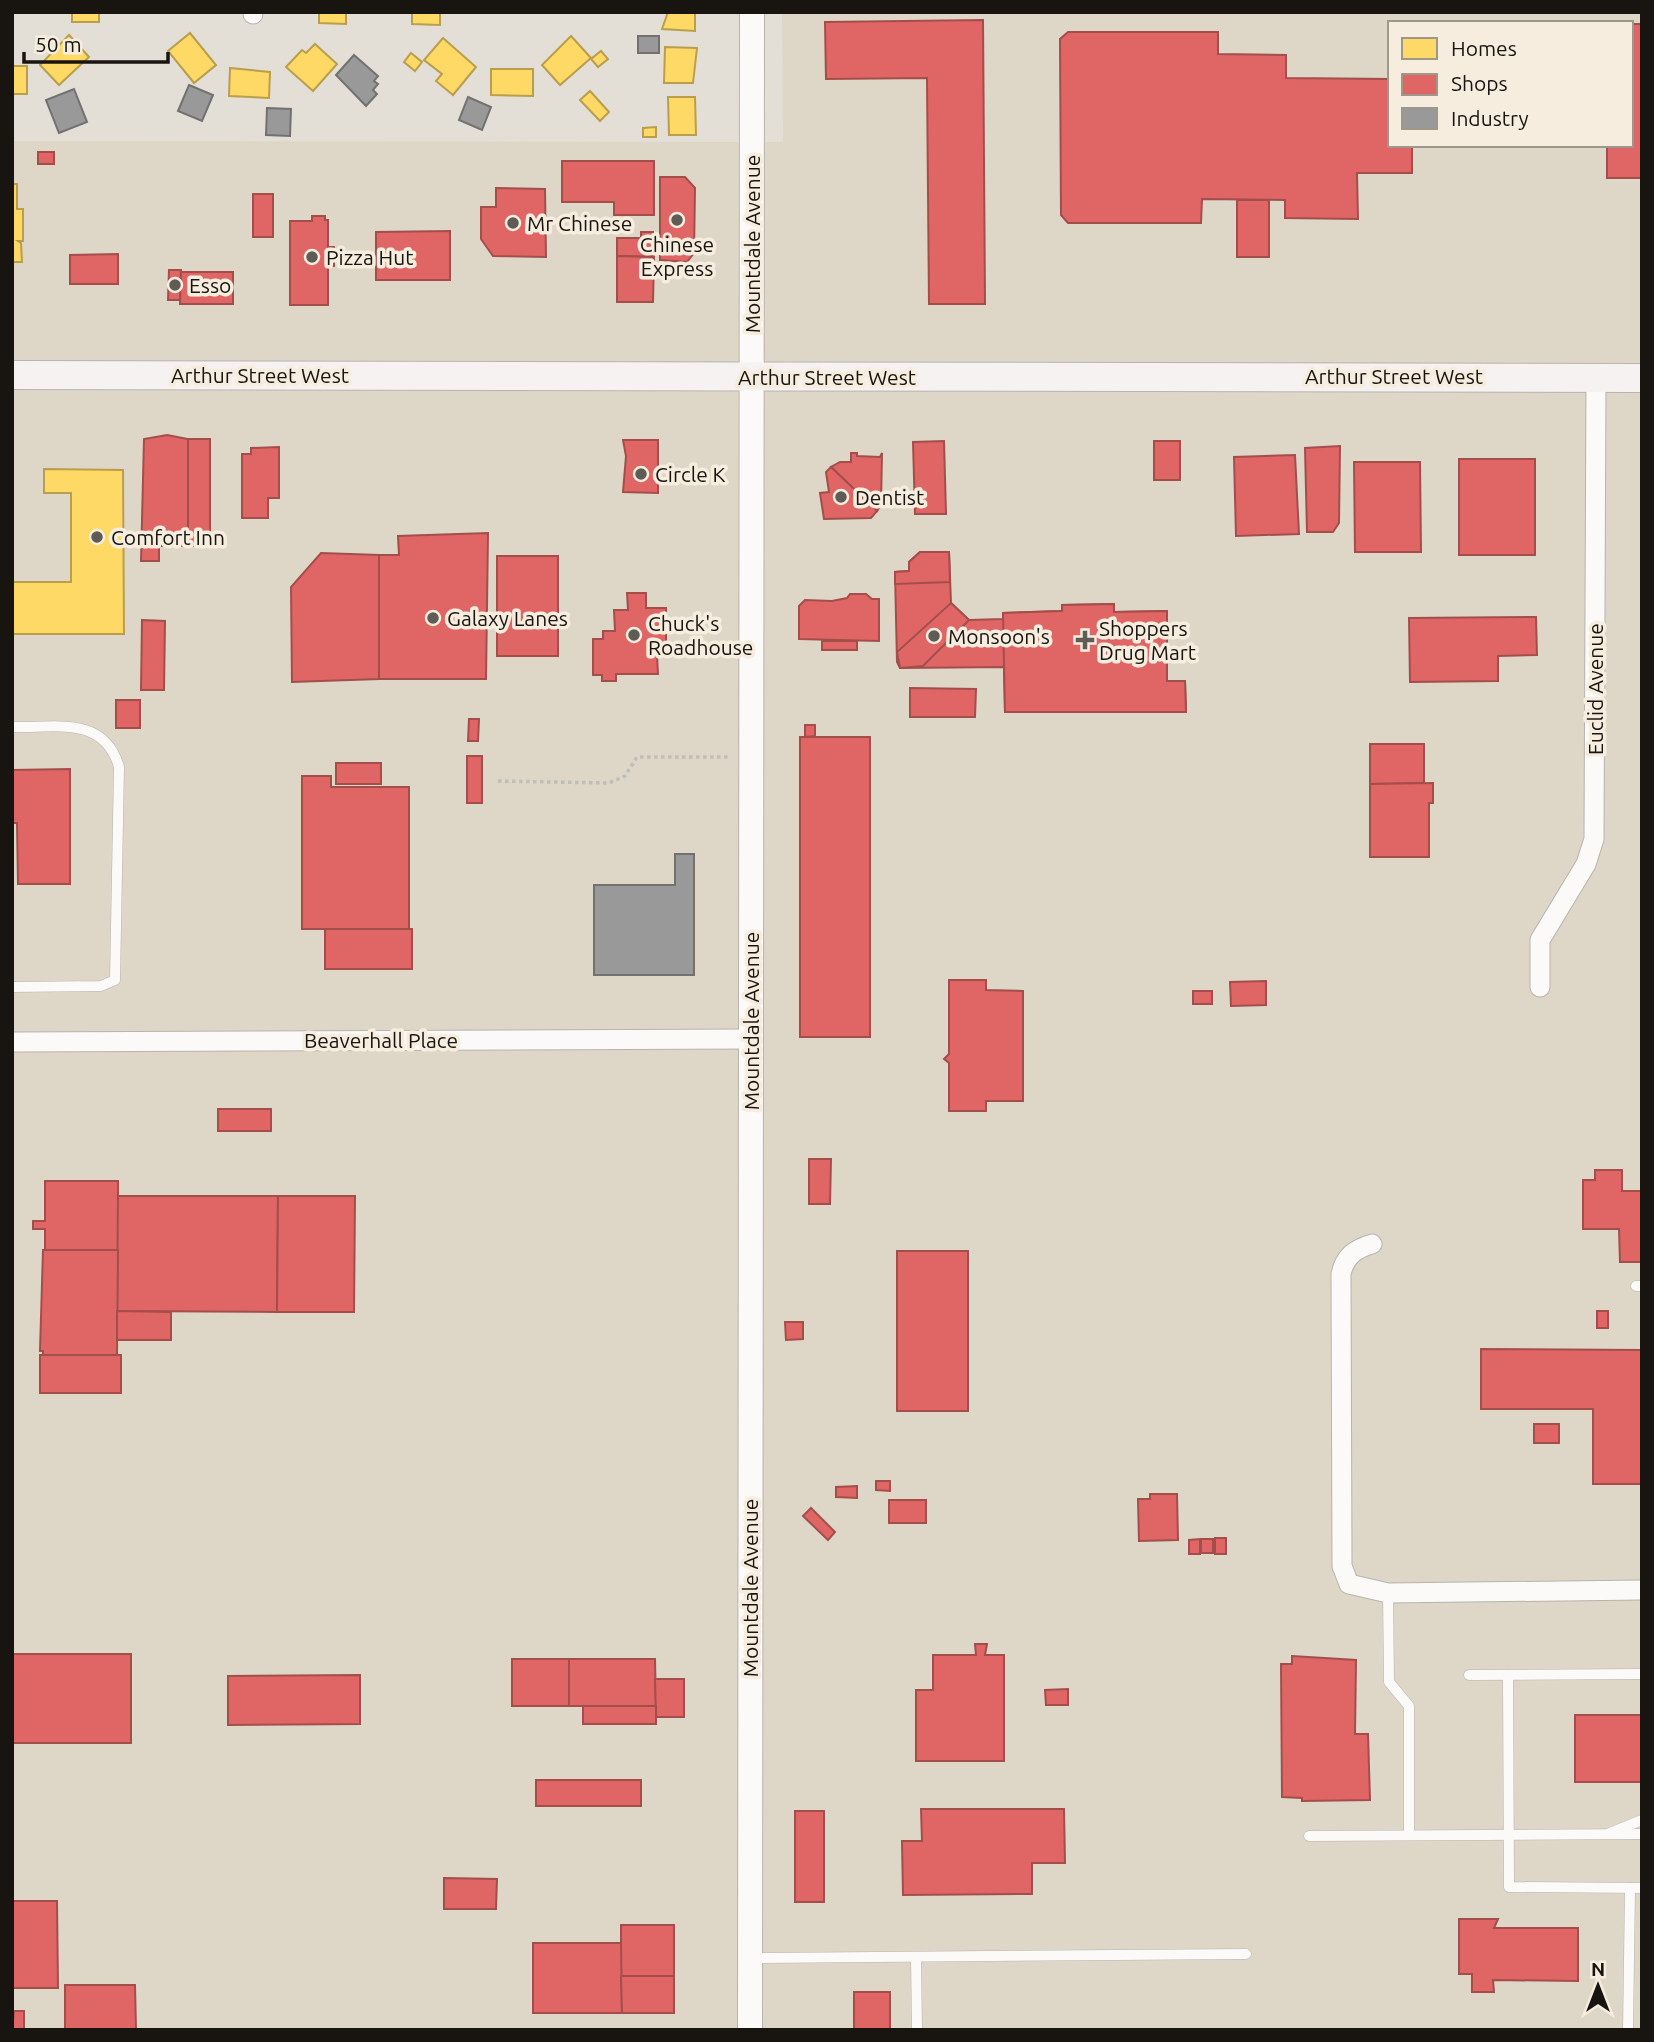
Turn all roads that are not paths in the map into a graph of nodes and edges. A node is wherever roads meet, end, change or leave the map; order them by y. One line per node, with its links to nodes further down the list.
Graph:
1 (752, 12): 3 (street, Mountdale Avenue)
2 (12, 375): 3 (main road, Arthur Street West)
3 (751, 377): 4 (main road, Arthur Street West); 9 (street, Mountdale Avenue)
4 (1596, 377): 5 (main road, Arthur Street West); 8 (street, Euclid Avenue)
5 (1642, 378)
6 (12, 727): 7 (lane)
7 (12, 987)
8 (1540, 987)
9 (751, 1039): 10 (street, Beaverhall Place); 27 (street, Mountdale Avenue)
10 (12, 1042)
11 (1373, 1244): 13 (street)
12 (1642, 1590): 13 (street)
13 (1388, 1593): 19 (lane)
14 (1642, 1674): 16 (lane)
15 (1469, 1675): 16 (lane)
16 (1508, 1675): 18 (lane)
17 (1642, 1820): 20 (lane)
18 (1509, 1833): 19 (lane); 20 (lane); 23 (lane)
19 (1409, 1834): 22 (lane)
20 (1610, 1834): 21 (lane)
21 (1642, 1834)
22 (1309, 1836)
23 (1630, 1888): 24 (lane); 30 (lane)
24 (1642, 1888)
25 (1246, 1954): 26 (lane)
26 (916, 1957): 27 (lane); 29 (lane)
27 (750, 1958): 28 (street, Mountdale Avenue)
28 (750, 2030)
29 (917, 2030)
30 (1628, 2030)

